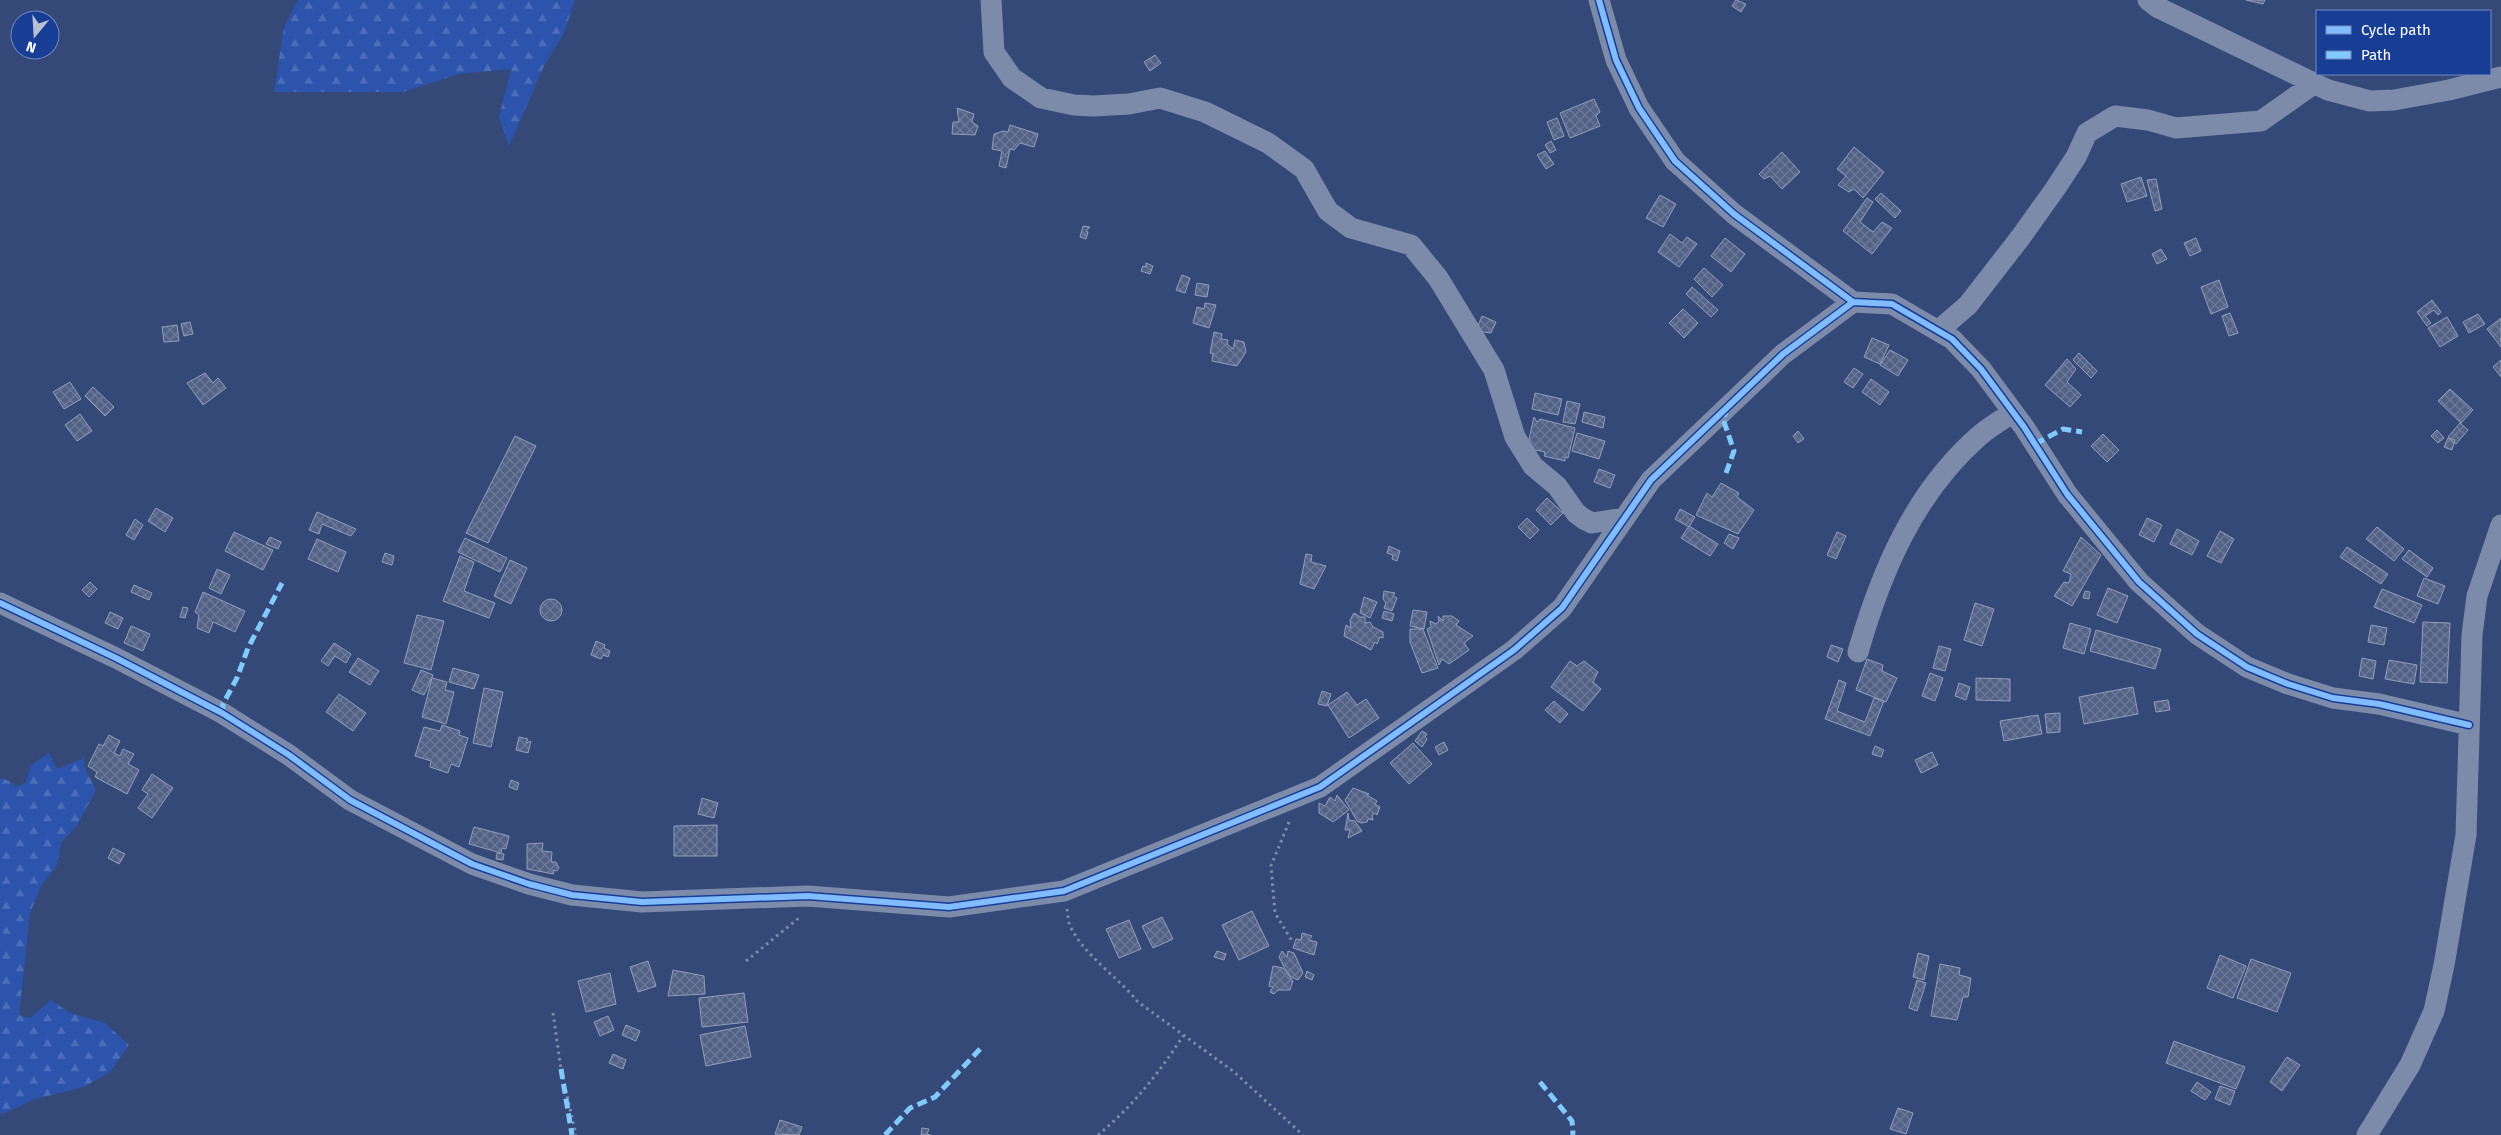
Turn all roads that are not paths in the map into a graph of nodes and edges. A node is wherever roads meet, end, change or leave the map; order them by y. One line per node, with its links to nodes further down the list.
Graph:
1 (991, 0): 9 (street)
2 (1599, 0): 6 (street)
3 (2148, 0): 5 (street)
4 (2501, 77): 5 (street)
5 (2314, 84): 7 (street)
6 (1853, 302): 7 (street); 9 (street)
7 (1941, 332): 8 (street)
8 (2013, 412): 12 (street); 13 (street)
9 (1624, 518): 11 (street)
10 (2501, 525): 13 (street)
11 (0, 603)
12 (1858, 652)
13 (2469, 724): 14 (street)
14 (2367, 1135)

